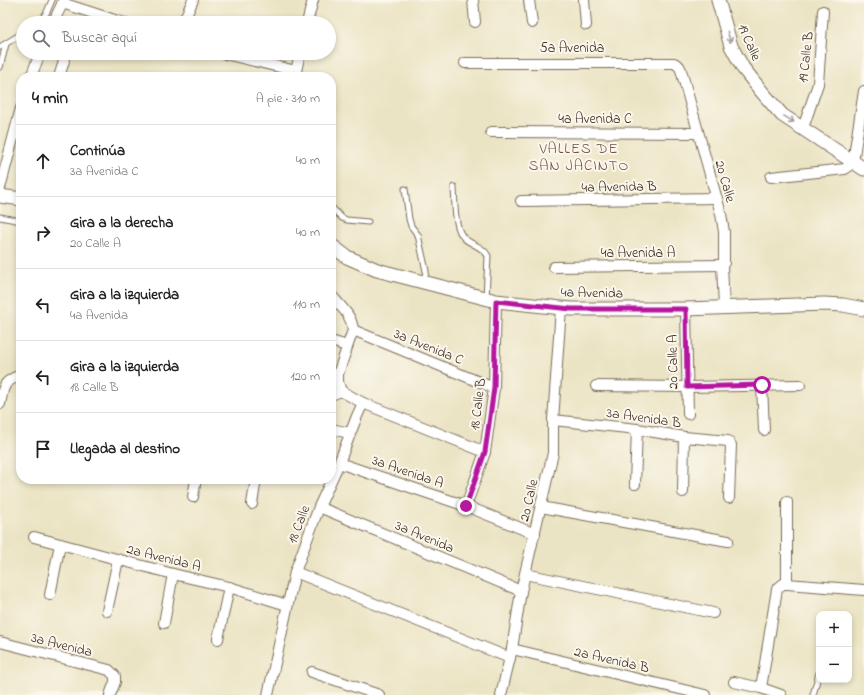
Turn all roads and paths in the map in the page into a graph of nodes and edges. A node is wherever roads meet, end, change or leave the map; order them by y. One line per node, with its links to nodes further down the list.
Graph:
1 (193, 0): 12 (street)
2 (473, 0): 14 (street)
3 (529, 0): 15 (street)
4 (584, 0): 16 (street)
5 (718, 0): 32 (street, 19 Calle, one-way to 32)
6 (59, 1): 9 (lane); 10 (street); 11 (street)
7 (310, 1): 13 (street)
8 (823, 11): 32 (street, 19 Calle B)
9 (44, 16)
10 (55, 16)
11 (103, 16)
12 (186, 16)
13 (309, 16)
14 (475, 22)
15 (532, 23)
16 (586, 25)
17 (16, 38): 18 (lane)
18 (6, 44): 19 (lane); 26 (lane)
19 (0, 47)
20 (38, 60): 27 (street)
21 (246, 60): 29 (street)
22 (299, 60): 30 (street)
23 (64, 61): 28 (street)
24 (465, 63): 25 (street, 5a Avenida)
25 (678, 66): 35 (street, 20 Calle)
26 (0, 67)
27 (34, 72)
28 (61, 72)
29 (289, 72)
30 (296, 72)
31 (864, 91): 36 (street)
32 (803, 128): 36 (street)
33 (16, 130): 39 (street)
34 (491, 132): 35 (street, 4a Avenida C)
35 (698, 133): 43 (street, 20 Calle)
36 (860, 165): 37 (street)
37 (771, 177)
38 (454, 187): 53 (lane)
39 (0, 188)
40 (404, 189): 52 (lane)
41 (0, 196): 42 (street)
42 (16, 198)
43 (717, 198): 44 (street, 4a Avenida B); 50 (street, 20 Calle)
44 (521, 201)
45 (336, 212): 48 (lane)
46 (0, 218): 47 (lane)
47 (16, 220)
48 (368, 222)
49 (336, 249): 52 (street, 4a Avenida)
50 (722, 266): 51 (street, 4a Avenida A); 55 (street, 20 Calle)
51 (554, 267)
52 (424, 283): 53 (street, 4a Avenida)
53 (491, 299): 56 (street, 4a Avenida); 67 (street, 18 Calle B)
54 (336, 301): 59 (street)
55 (724, 307): 57 (street, 4a Avenida); 58 (street, 4a Avenida)
56 (561, 308): 57 (street, 4a Avenida); 72 (street, 20 Calle)
57 (686, 309): 66 (street, 20 Calle A)
58 (864, 309)
59 (353, 330): 61 (street); 67 (street, 3a Avenida C)
60 (336, 343): 61 (street)
61 (347, 346): 68 (street)
62 (16, 377): 70 (street)
63 (762, 385): 64 (street); 66 (street); 74 (street)
64 (800, 385)
65 (596, 386): 66 (street)
66 (687, 387): 71 (street, 20 Calle A)
67 (494, 388): 78 (street, 18 Calle B)
68 (336, 393): 69 (street)
69 (363, 403): 76 (street, 18 Calle); 78 (street)
70 (0, 404)
71 (688, 414)
72 (553, 420): 73 (street, 3a Avenida B); 92 (street, 20 Calle)
73 (637, 429): 77 (street, 3a Avenida B); 84 (street)
74 (764, 430)
75 (336, 431): 76 (street)
76 (350, 433): 79 (street, 18 Calle)
77 (684, 437): 85 (street); 87 (street, 3a Avenida B)
78 (485, 452): 91 (street, 18 Calle B)
79 (339, 462): 80 (street, 18 Calle); 91 (street, 3a Avenida A)
80 (336, 469)
81 (195, 484): 86 (street)
82 (255, 484): 89 (street)
83 (329, 484): 90 (street, 18 Calle)
84 (635, 484)
85 (683, 492)
86 (193, 497)
87 (729, 498)
88 (787, 502): 101 (street)
89 (252, 504)
90 (319, 506): 98 (street, 18 Calle); 104 (street, 3a Avenida)
91 (466, 506): 93 (street, 3a Avenida A)
92 (541, 506): 93 (street, 20 Calle); 95 (street)
93 (535, 534): 100 (street, 20 Calle)
94 (34, 537): 96 (street, 2a Avenida A)
95 (728, 541)
96 (60, 544): 97 (street, 2a Avenida A); 105 (street)
97 (118, 560): 99 (street, 2a Avenida A); 107 (street)
98 (295, 572): 106 (street, 18 Calle); 112 (street, 2a Avenida B)
99 (173, 574): 102 (street, 2a Avenida A); 109 (street)
100 (525, 574): 104 (street, 20 Calle); 108 (street)
101 (783, 585): 103 (street); 116 (street)
102 (229, 587): 106 (street, 2a Avenida A); 110 (street)
103 (864, 590)
104 (521, 591): 112 (street, 20 Calle)
105 (50, 595)
106 (287, 605): 118 (street, 18 Calle)
107 (107, 611)
108 (713, 613)
109 (164, 623)
110 (218, 640)
111 (0, 642): 117 (street, 3a Avenida)
112 (511, 654): 120 (street, 20 Calle); 121 (street, 2a Avenida B)
113 (312, 672): 119 (street)
114 (734, 682): 116 (street)
115 (816, 683): 123 (lane)
116 (761, 688): 122 (street)
117 (110, 695)
118 (268, 695)
119 (379, 695)
120 (501, 695)
121 (705, 695)
122 (782, 695)
123 (813, 695)

